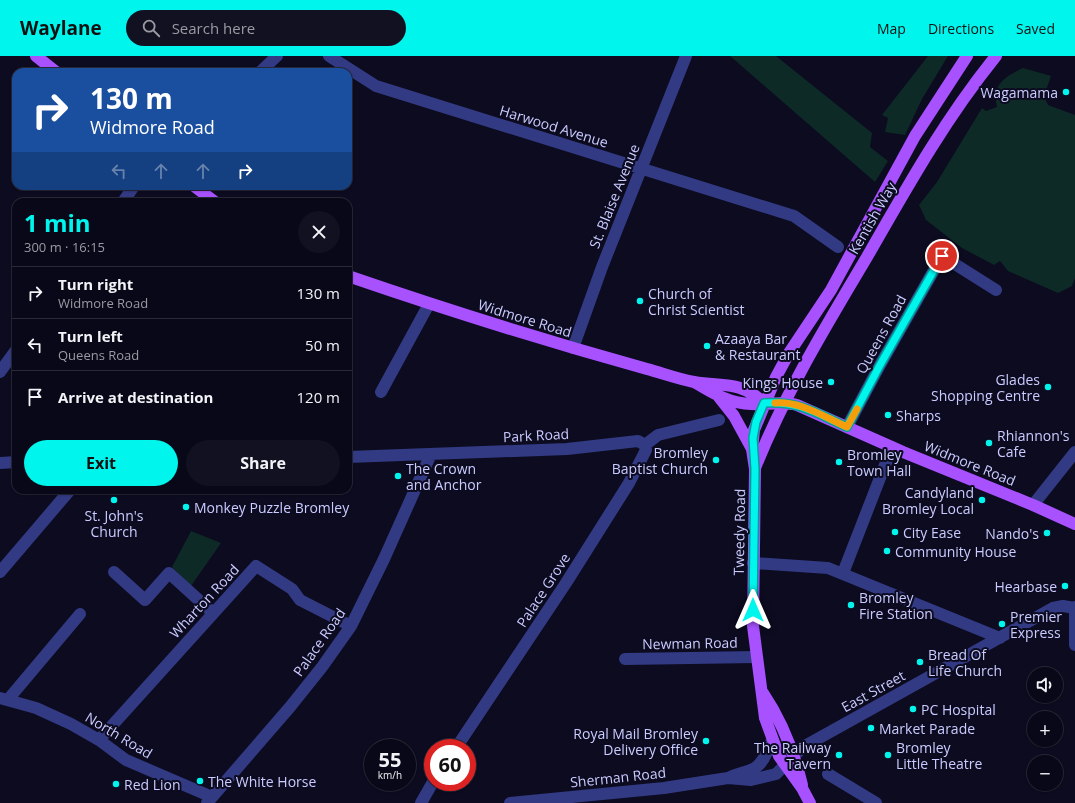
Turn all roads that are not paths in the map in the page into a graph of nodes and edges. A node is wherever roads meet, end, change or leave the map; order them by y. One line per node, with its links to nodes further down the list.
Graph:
1 (36, 56): 7 (main road)
2 (277, 56): 8 (street)
3 (329, 56): 9 (street, Harwood Avenue)
4 (686, 56): 11 (street, St. Blaise Avenue)
5 (966, 56): 25 (main road, Kentish Way)
6 (996, 56): 24 (main road, Kentish Way)
7 (51, 68)
8 (264, 68)
9 (348, 68)
10 (352, 71): 11 (street, Harwood Avenue)
11 (641, 169): 14 (street, Harwood Avenue); 18 (street, St. Blaise Avenue)
12 (199, 190): 13 (main road)
13 (210, 198)
14 (837, 248)
15 (352, 277): 17 (main road, Widmore Road)
16 (996, 290): 27 (street, Queens Road)
17 (429, 304): 18 (main road, Widmore Road); 22 (street)
18 (573, 348): 21 (main road, Widmore Road)
19 (12, 356): 20 (street)
20 (0, 372)
21 (694, 382): 23 (main road, Widmore Road); 25 (main road, Widmore Road)
22 (381, 392)
23 (719, 397): 25 (main road, Widmore Road); 30 (main road)
24 (784, 402): 25 (main road, Widmore Road); 27 (main road, Widmore Road); 36 (main road, Tweedy Road)
25 (764, 403): 30 (main road, Tweedy Road)
26 (719, 420): 28 (street)
27 (847, 427): 29 (main road, Widmore Road)
28 (645, 445): 32 (street, Park Road); 54 (street, Palace Grove)
29 (892, 447): 38 (main road, Widmore Road); 43 (street)
30 (752, 449): 36 (main road, Tweedy Road)
31 (1075, 452): 38 (street)
32 (431, 454): 33 (street, Park Road); 47 (street, Palace Road)
33 (352, 457)
34 (12, 462): 35 (street)
35 (0, 463)
36 (755, 469): 40 (main road, Tweedy Road)
37 (67, 494): 41 (street)
38 (1033, 505): 39 (main road, Widmore Road)
39 (1075, 524)
40 (753, 563): 43 (street); 50 (main road, Tweedy Road)
41 (0, 572)
42 (114, 572): 45 (street)
43 (843, 573): 48 (street)
44 (1075, 607): 48 (street, East Street); 49 (street)
45 (213, 612): 47 (street, Wharton Road); 55 (street, Wharton Road)
46 (80, 614): 53 (street)
47 (351, 626): 63 (street, Palace Road)
48 (1000, 638): 57 (street, East Street)
49 (1075, 645)
50 (756, 657): 51 (street, Newman Road); 52 (main road, Tweedy Road)
51 (625, 659)
52 (762, 691): 56 (main road, Tweedy Road); 57 (main road, Tweedy Road)
53 (5, 699): 55 (street, North Road)
54 (462, 739)
55 (99, 740): 63 (street, North Road)
56 (772, 740): 58 (main road, Tweedy Road); 60 (street, Sherman Road)
57 (794, 755): 58 (street); 61 (main road, Tweedy Road)
58 (785, 766): 60 (street, Sherman Road); 61 (main road, Tweedy Road)
59 (828, 774): 67 (street)
60 (728, 778): 65 (street, Sherman Road)
61 (802, 788): 66 (main road, Tweedy Road)
62 (428, 791): 64 (street)
63 (210, 800)
64 (421, 803)
65 (510, 803)
66 (810, 803)
67 (876, 803)

